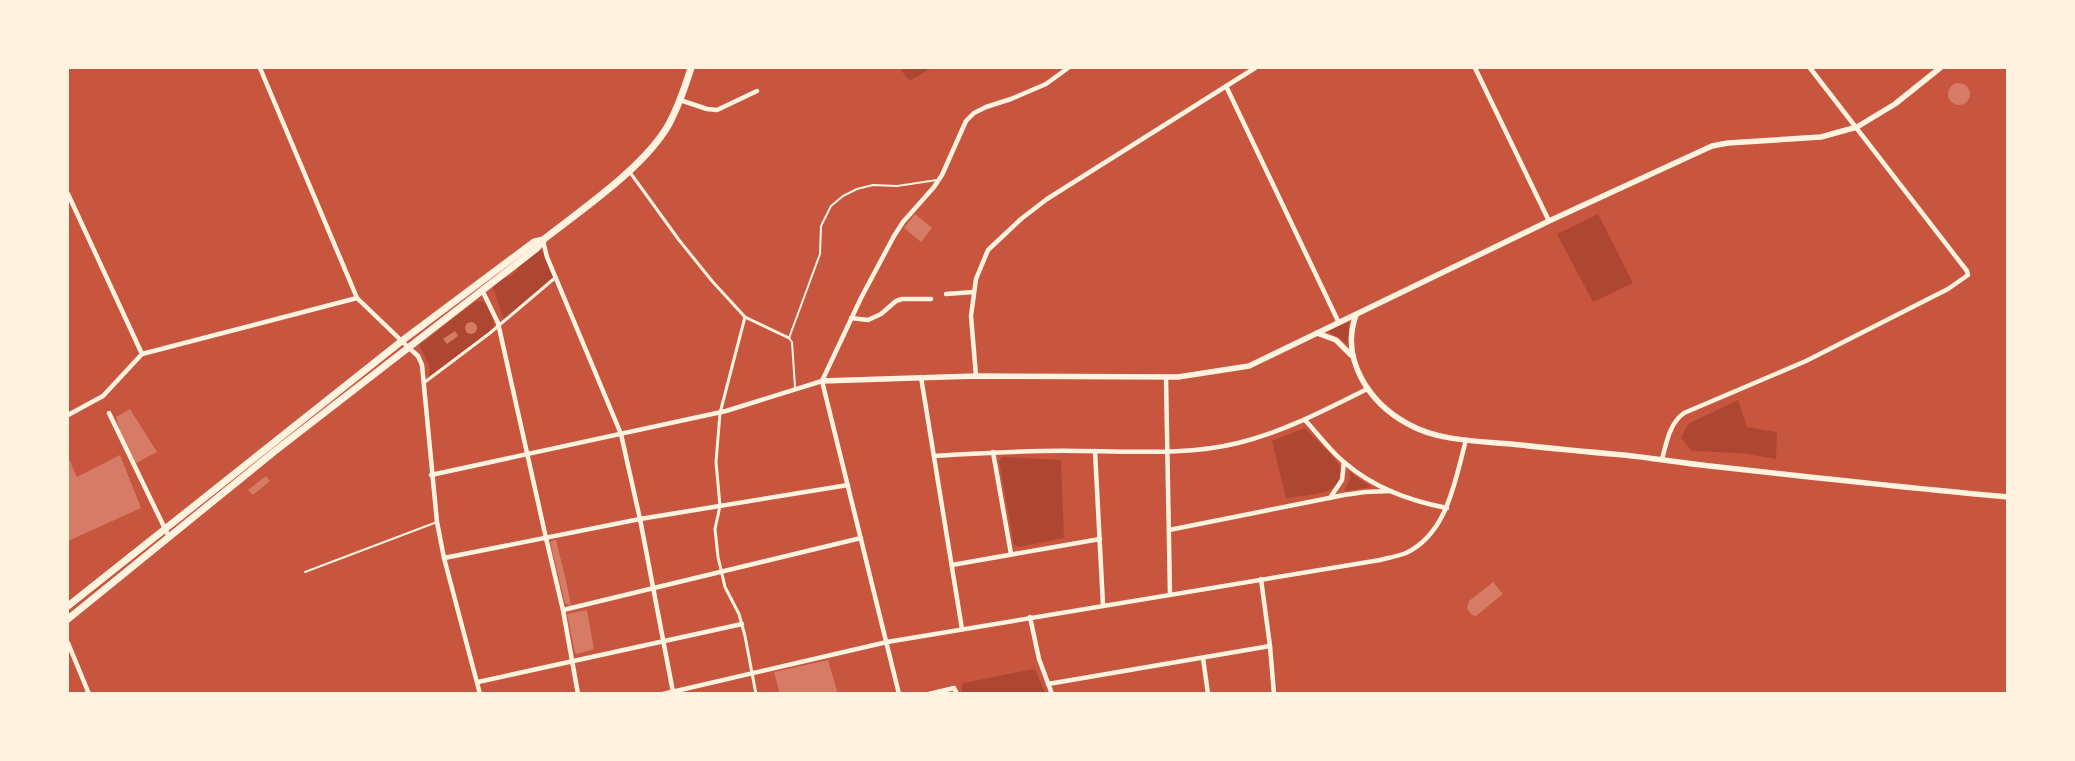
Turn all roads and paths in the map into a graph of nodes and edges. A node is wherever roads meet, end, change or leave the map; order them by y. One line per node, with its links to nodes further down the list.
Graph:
1 (260, 68): 21 (street)
2 (691, 68): 10 (main road)
3 (1068, 68): 13 (street)
4 (1255, 68): 8 (street)
5 (1475, 68): 15 (street)
6 (1810, 68): 11 (street)
7 (1940, 68): 11 (street)
8 (1226, 86): 19 (street); 26 (street)
9 (757, 92): 10 (street)
10 (680, 100): 12 (main road)
11 (1857, 127): 15 (street); 52 (street)
12 (629, 171): 16 (main road); 24 (street)
13 (939, 180): 25 (street); 29 (lane)
14 (68, 194): 32 (street)
15 (1549, 221): 23 (street)
16 (543, 240): 17 (street); 18 (main road)
17 (556, 278): 27 (street); 45 (street)
18 (481, 286): 27 (street); 30 (main road); 31 (main road)
19 (974, 292): 20 (street); 34 (street)
20 (946, 294)
21 (357, 298): 30 (street); 32 (street)
22 (931, 298): 25 (street)
23 (1356, 315): 26 (street); 33 (street)
24 (745, 317): 29 (street); 42 (street)
25 (851, 318): 37 (street)
26 (1339, 323): 28 (street)
27 (499, 325): 38 (street); 49 (street)
28 (1317, 333): 33 (street); 36 (street)
29 (789, 338): 39 (lane)
30 (402, 340): 31 (street); 63 (main road)
31 (408, 347): 38 (street); 65 (main road)
32 (142, 354): 43 (street)
33 (1352, 356): 40 (street)
34 (976, 376): 35 (street); 36 (street)
35 (921, 377): 37 (street); 51 (street)
36 (1166, 378): 50 (street)
37 (822, 381): 39 (street); 55 (street)
38 (425, 382): 54 (street)
39 (796, 389): 42 (street)
40 (1367, 389): 44 (street); 46 (street)
41 (109, 413): 63 (street)
42 (720, 413): 45 (street); 59 (street)
43 (68, 415)
44 (1306, 420): 50 (street); 53 (street)
45 (621, 434): 49 (street); 61 (street)
46 (1466, 440): 52 (street); 60 (street)
47 (1095, 451): 48 (street); 50 (street); 68 (street)
48 (993, 452): 51 (street); 69 (street)
49 (527, 453): 54 (street); 66 (street)
50 (1167, 454): 64 (street)
51 (934, 456): 71 (street)
52 (1662, 459): 57 (street)
53 (1344, 462): 56 (street); 58 (street)
54 (431, 475): 62 (street)
55 (848, 485): 59 (street); 67 (street)
56 (1391, 491): 58 (street); 60 (street)
57 (2008, 497)
58 (1330, 498): 64 (street)
59 (720, 506): 61 (street); 72 (street)
60 (1447, 508): 74 (street)
61 (640, 519): 66 (street); 75 (street)
62 (437, 522): 70 (street); 73 (lane)
63 (165, 528): 65 (street); 78 (main road)
64 (1169, 530): 76 (street)
65 (169, 537): 81 (main road)
66 (546, 538): 70 (street); 79 (street)
67 (861, 538): 72 (street); 85 (street)
68 (1100, 539): 69 (street); 77 (street)
69 (1011, 554): 71 (street)
70 (444, 558): 91 (street)
71 (952, 565): 83 (street)
72 (722, 571): 75 (street); 82 (street)
73 (305, 572)
74 (1261, 579): 76 (street); 87 (street)
75 (653, 588): 79 (street); 84 (street)
76 (1170, 595): 77 (street)
77 (1103, 605): 80 (street)
78 (68, 606)
79 (563, 610): 89 (street)
80 (1030, 617): 83 (street); 92 (street)
81 (68, 619)
82 (742, 624): 84 (street); 90 (street)
83 (962, 629): 85 (street)
84 (663, 641): 89 (street); 93 (street)
85 (887, 642): 90 (street); 99 (street)
86 (68, 643): 94 (street)
87 (1270, 646): 88 (street); 104 (street)
88 (1203, 658): 92 (street); 103 (street)
89 (571, 660): 91 (street); 96 (street)
90 (751, 674): 93 (street); 98 (street)
91 (478, 682): 95 (street)
92 (1048, 684): 102 (street)
93 (673, 692): 97 (street)
94 (89, 694)
95 (480, 694)
96 (578, 694)
97 (663, 694)
98 (756, 694)
99 (900, 694)
100 (929, 694): 101 (street)
101 (957, 694)
102 (1052, 694)
103 (1208, 694)
104 (1274, 694)

